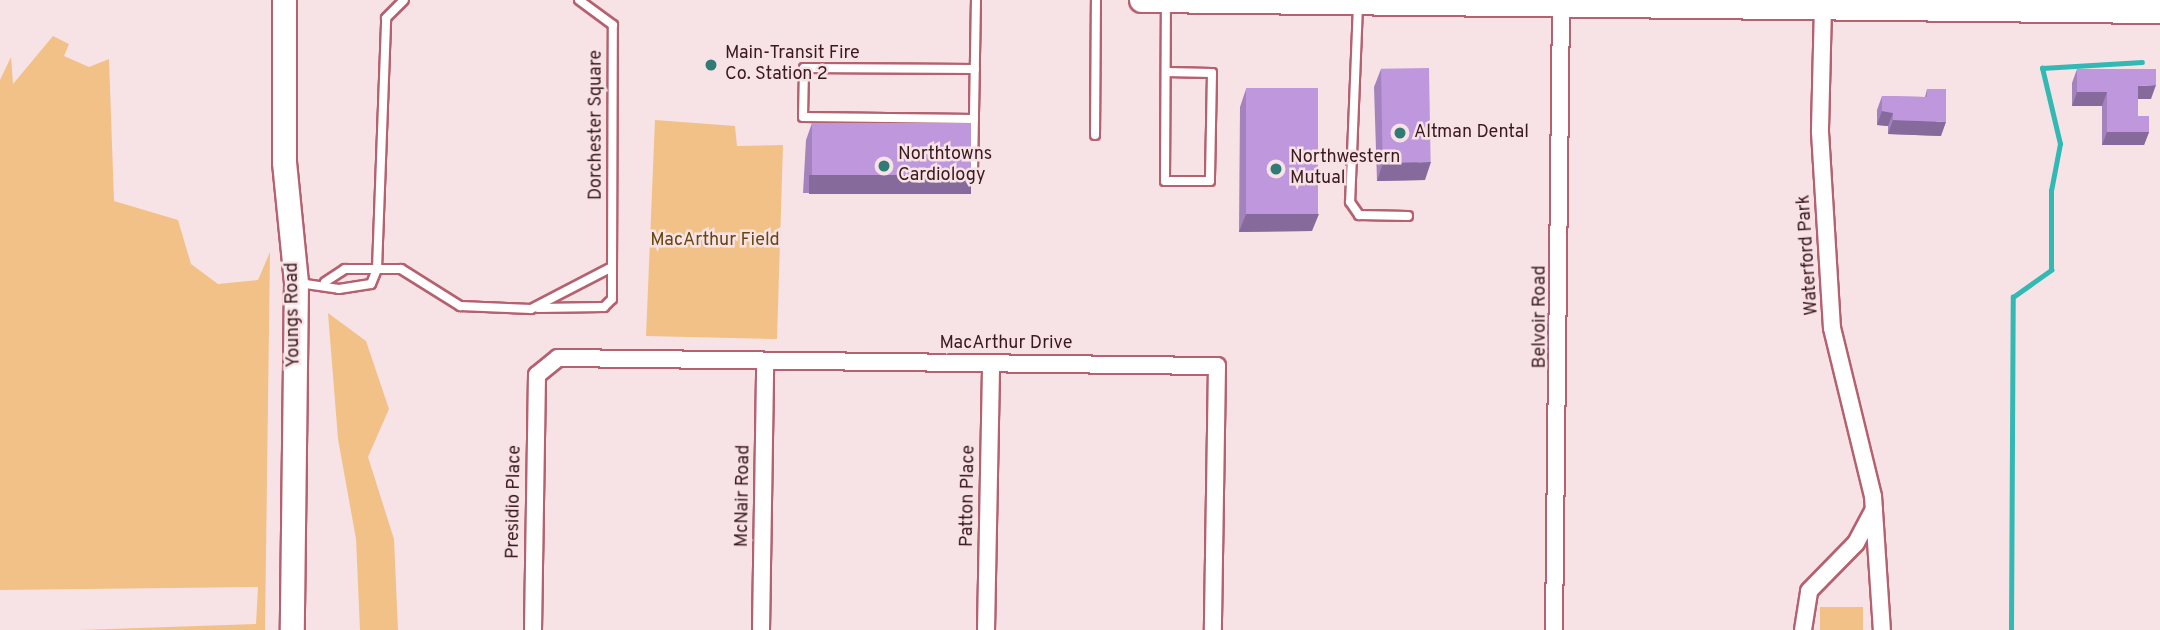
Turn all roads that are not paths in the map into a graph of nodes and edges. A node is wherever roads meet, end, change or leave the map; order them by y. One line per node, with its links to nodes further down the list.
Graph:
1 (284, 0): 22 (street, Youngs Road)
2 (404, 0): 20 (lane)
3 (579, 0): 19 (lane, Dorchester Square)
4 (976, 0): 13 (lane)
5 (1096, 0): 16 (lane)
6 (1142, 0): 7 (main road)
7 (1166, 1): 10 (main road); 14 (lane)
8 (1562, 1): 10 (main road); 11 (main road); 33 (street, Belvoir Road)
9 (2003, 3): 11 (main road); 12 (main road)
10 (1358, 5): 18 (lane)
11 (1823, 6): 27 (street, Waterford Park)
12 (2160, 11)
13 (975, 69): 15 (lane); 15 (lane)
14 (1166, 72): 14 (lane)
15 (974, 119): 17 (lane)
16 (1095, 135)
17 (973, 171)
18 (1408, 216)
19 (612, 267): 23 (lane, Dorchester Square); 23 (lane, Dorchester Square)
20 (377, 269): 21 (lane, Dorchester Square); 21 (lane, Dorchester Square); 23 (lane, Dorchester Square)
21 (325, 282): 22 (lane, Dorchester Square)
22 (296, 283): 28 (street, Youngs Road)
23 (531, 309)
24 (765, 362): 25 (street, MacArthur Drive); 26 (street, MacArthur Drive); 30 (street, McNair Road)
25 (990, 363): 31 (street, Patton Place); 32 (street, MacArthur Drive)
26 (537, 374): 29 (street, Presidio Place)
27 (1873, 496): 34 (street, Waterford Park); 35 (street, Waterford Park)
28 (292, 630)
29 (533, 630)
30 (761, 630)
31 (986, 630)
32 (1213, 630)
33 (1554, 630)
34 (1803, 630)
35 (1882, 630)

